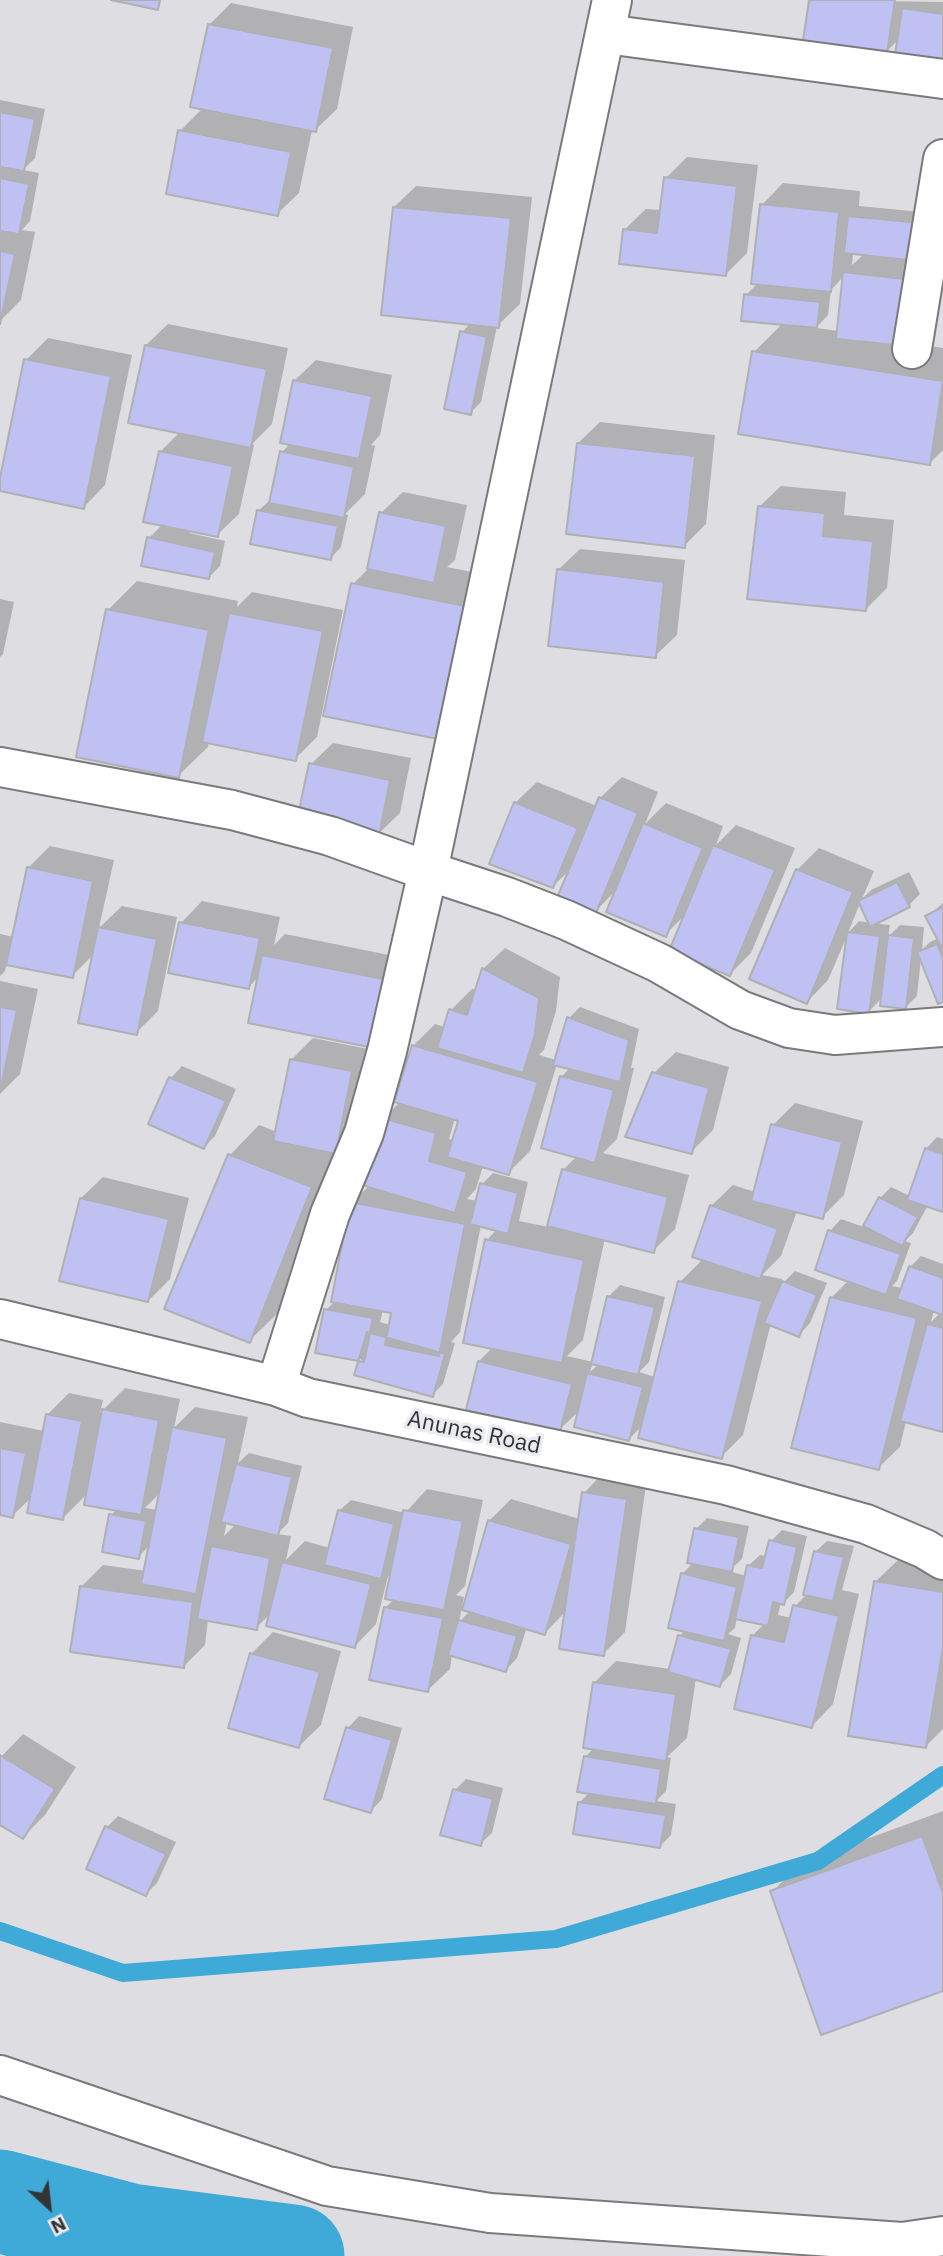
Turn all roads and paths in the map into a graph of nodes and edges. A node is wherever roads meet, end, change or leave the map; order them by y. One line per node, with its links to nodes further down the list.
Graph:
1 (609, 17): 2 (street); 6 (street)
2 (943, 79)
3 (943, 159): 4 (street)
4 (912, 349)
5 (0, 767): 6 (street)
6 (428, 871): 7 (street); 9 (street)
7 (943, 1027)
8 (0, 1319): 9 (street, Anunas Road)
9 (276, 1386): 10 (street, Anunas Road)
10 (943, 1560)
11 (0, 2075): 12 (street)
12 (943, 2236)

